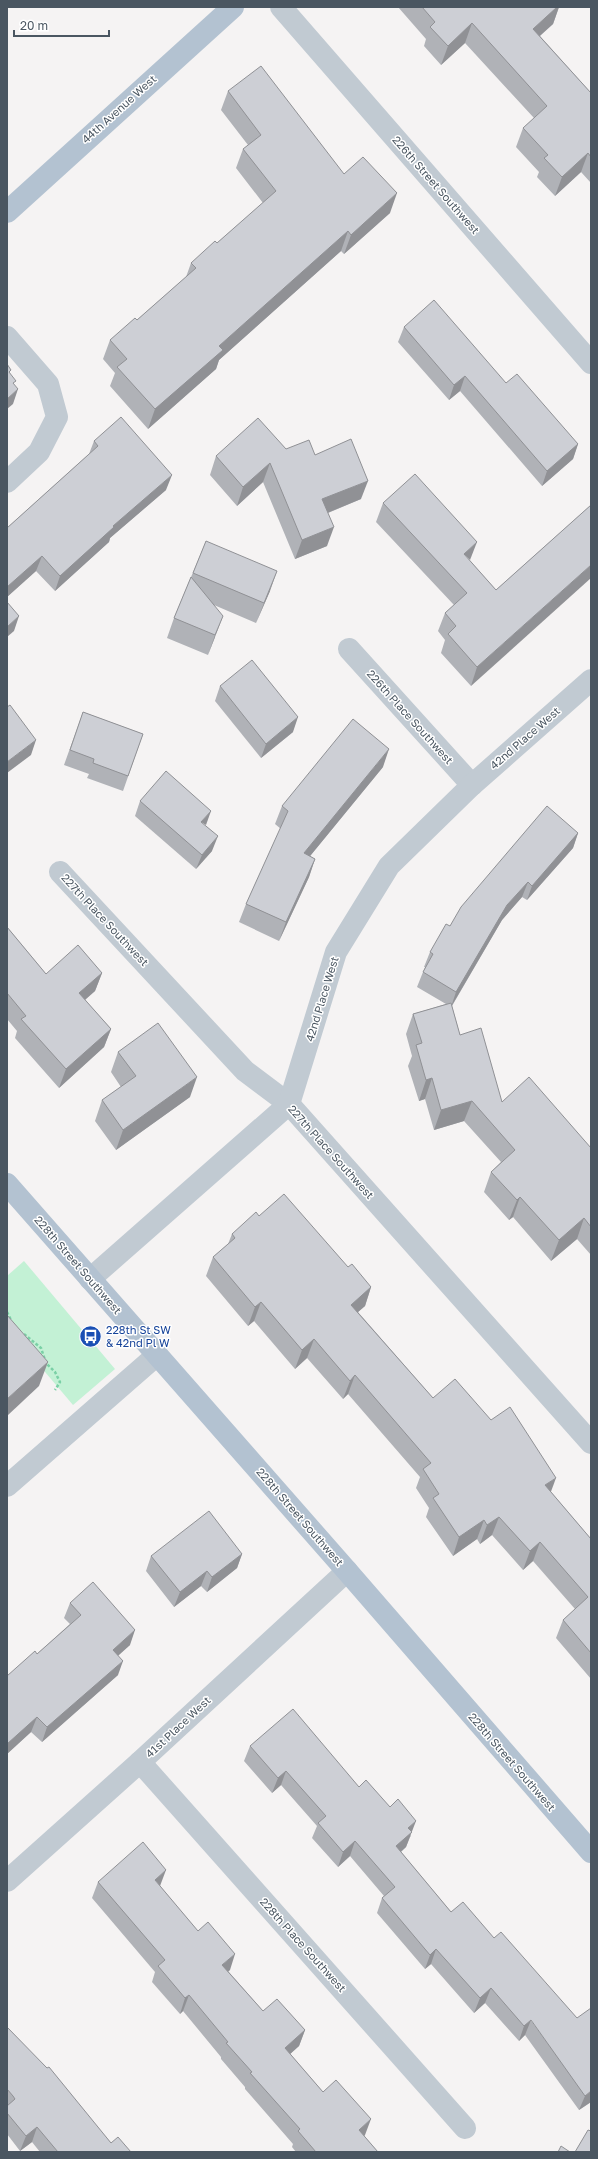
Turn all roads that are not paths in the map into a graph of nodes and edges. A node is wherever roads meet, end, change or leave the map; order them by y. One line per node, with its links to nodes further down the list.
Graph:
1 (233, 7): 3 (main road, 44th Avenue West)
2 (281, 7): 5 (street, 226th Street Southwest)
3 (7, 212)
4 (7, 337): 6 (street)
5 (591, 363)
6 (7, 482)
7 (349, 649): 9 (street, 226th Place Southwest)
8 (591, 680): 9 (street, 42nd Place West)
9 (472, 785): 11 (street, 42nd Place West)
10 (60, 872): 11 (street, 227th Place Southwest)
11 (289, 1104): 13 (street); 15 (street, 227th Place Southwest)
12 (7, 1184): 13 (main road, 228th Street Southwest)
13 (90, 1279): 14 (main road, 228th Street Southwest)
14 (157, 1355): 16 (street); 17 (main road, 228th Street Southwest)
15 (591, 1443)
16 (7, 1486)
17 (347, 1571): 18 (street, 41st Place West); 19 (main road, 228th Street Southwest)
18 (140, 1762): 20 (street, 41st Place West); 21 (street, 228th Place Southwest)
19 (591, 1852)
20 (7, 1881)
21 (466, 2128)

